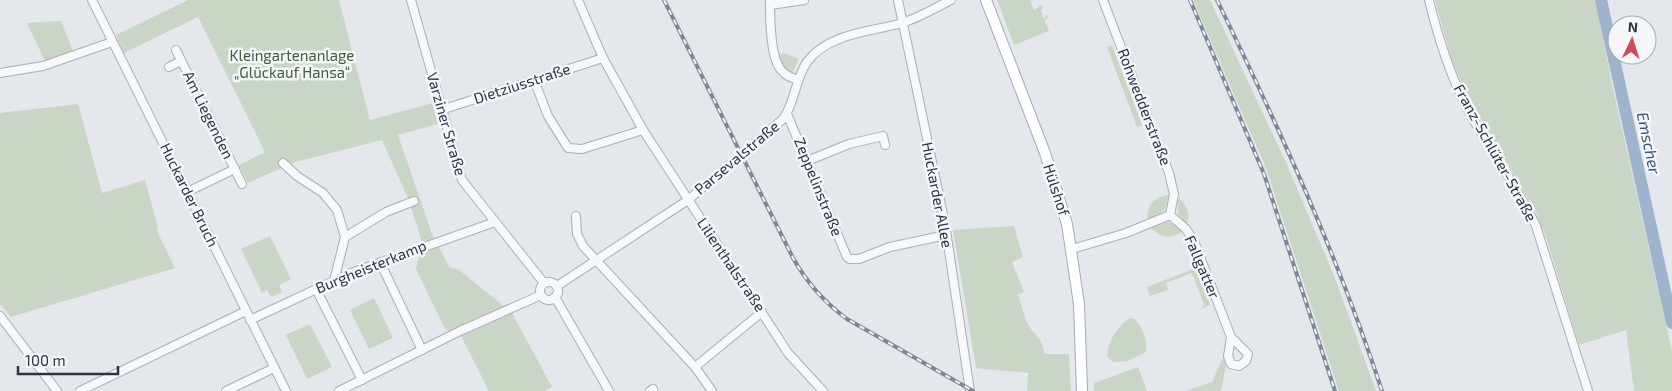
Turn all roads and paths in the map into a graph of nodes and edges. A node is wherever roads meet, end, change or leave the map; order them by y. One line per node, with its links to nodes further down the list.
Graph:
1 (92, 0): 12 (street, Huckarder Bruch)
2 (411, 0): 20 (street, Varziner Straße)
3 (578, 0): 14 (street, Lilienthalstraße)
4 (804, 0): 10 (street)
5 (898, 0): 11 (street, Huckarder Allee)
6 (951, 0): 11 (street, Parsevalstraße)
7 (986, 0): 36 (main road, Hülshof)
8 (1103, 0): 31 (street, Rohwedderstraße)
9 (1429, 0): 64 (street, Franz-Schlüter-Straße)
10 (770, 2): 19 (street)
11 (903, 22): 19 (street, Parsevalstraße); 34 (street, Huckarder Allee)
12 (112, 42): 17 (street); 28 (street, Huckarder Bruch)
13 (176, 50): 15 (street, Am Liegenden)
14 (603, 58): 18 (street, Dietziusstraße); 22 (street, Lilienthalstraße)
15 (181, 61): 16 (street, Am Liegenden); 26 (street, Am Liegenden)
16 (169, 67)
17 (0, 73)
18 (534, 80): 20 (street, Dietziusstraße); 22 (street)
19 (798, 80): 21 (street, Parsevalstraße)
20 (441, 110): 33 (street, Varziner Straße)
21 (787, 114): 24 (street, Zeppelinstraße); 29 (street, Parsevalstraße)
22 (643, 130): 29 (street, Lilienthalstraße)
23 (885, 145): 24 (street)
24 (808, 161): 34 (street, Zeppelinstraße)
25 (283, 163): 35 (street)
26 (235, 169): 27 (street, Am Liegenden); 28 (street, Am Liegenden)
27 (242, 184)
28 (187, 192): 45 (street, Huckarder Bruch)
29 (688, 200): 37 (street, Parsevalstraße); 46 (street, Lilienthalstraße)
30 (414, 201): 35 (street)
31 (1170, 215): 36 (street); 49 (street, Fallgatter)
32 (576, 216): 37 (street)
33 (495, 222): 38 (street, Burgheisterkamp); 40 (street, Varziner Straße)
34 (946, 235): 62 (street, Huckarder Allee)
35 (345, 238): 39 (street)
36 (1072, 250): 63 (main road, Hülshof)
37 (598, 261): 41 (street, Parsevalstraße); 51 (street)
38 (380, 262): 39 (street, Burgheisterkamp); 50 (street)
39 (334, 280): 42 (street, Burgheisterkamp)
40 (544, 283): 41 (street); 43 (street)
41 (557, 286): 44 (street)
42 (316, 289): 48 (street, Burgheisterkamp); 53 (street)
43 (540, 295): 44 (street); 50 (street)
44 (555, 297): 59 (street)
45 (246, 311): 48 (street, Huckarder Bruch); 55 (street)
46 (762, 312): 51 (street); 61 (street, Lilienthalstraße)
47 (0, 316): 54 (street)
48 (250, 320): 52 (street, Huckarder Bruch)
49 (1231, 337)
50 (422, 350): 53 (street)
51 (694, 367): 60 (street)
52 (274, 368): 56 (street); 57 (street, Huckarder Bruch)
53 (362, 380): 58 (street)
54 (57, 391)
55 (80, 391)
56 (226, 391)
57 (286, 391)
58 (340, 391)
59 (609, 391)
60 (712, 391)
61 (823, 391)
62 (970, 391)
63 (1082, 391)
64 (1588, 391)

